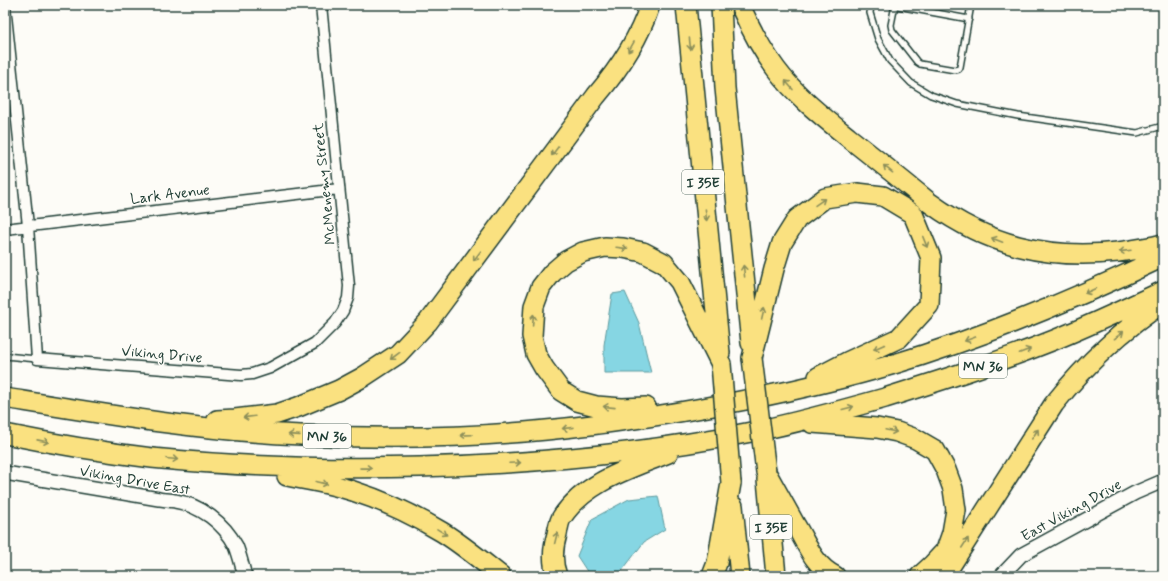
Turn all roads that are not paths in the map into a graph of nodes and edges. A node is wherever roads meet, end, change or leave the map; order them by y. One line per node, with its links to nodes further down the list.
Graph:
1 (321, 5): 12 (street, McMenemy Street)
2 (650, 5): 27 (highway, one-way to 27)
3 (686, 5): 23 (highway, I 35E, one-way to 23)
4 (721, 5): 20 (highway, I 35E, one-way to 4)
5 (740, 5): 15 (highway, one-way to 5)
6 (872, 5): 11 (lane)
7 (894, 5): 10 (lane); 10 (lane)
8 (971, 5): 10 (lane)
9 (5, 6): 13 (street)
10 (969, 19)
11 (1163, 126)
12 (339, 188): 13 (street, Lark Avenue); 19 (street, McMenemy Street)
13 (28, 226): 14 (street, Lark Avenue); 22 (street)
14 (5, 229)
15 (1163, 244)
16 (1163, 257): 24 (highway, MN 36, one-way to 24)
17 (1163, 290): 28 (highway, MN 36, one-way to 17)
18 (1163, 303): 44 (highway, one-way to 18)
19 (311, 346): 22 (street, Viking Drive)
20 (753, 354): 24 (highway, one-way to 24); 33 (highway, I 35E, bridge)
21 (5, 356): 22 (lane, Viking Drive)
22 (37, 359)
23 (720, 360): 26 (highway, one-way to 23); 35 (highway, I 35E, bridge)
24 (794, 390): 26 (highway, MN 36)
25 (5, 398): 27 (highway, MN 36)
26 (704, 408): 27 (highway, MN 36, one-way to 27)
27 (150, 421)
28 (797, 422): 30 (highway, MN 36); 43 (highway, one-way to 43)
29 (5, 434): 31 (highway, MN 36, one-way to 31)
30 (697, 442): 31 (highway, MN 36, one-way to 30); 38 (highway, one-way to 30)
31 (229, 464): 37 (highway, one-way to 37)
32 (5, 473): 36 (street, Viking Drive East)
33 (767, 475): 41 (highway, I 35E); 42 (highway)
34 (1163, 481): 45 (street, East Viking Drive)
35 (731, 483): 39 (highway); 40 (highway, I 35E)
36 (244, 576)
37 (501, 576)
38 (557, 576)
39 (712, 576)
40 (740, 576)
41 (776, 576)
42 (835, 576)
43 (920, 576)
44 (944, 576)
45 (1001, 576)

